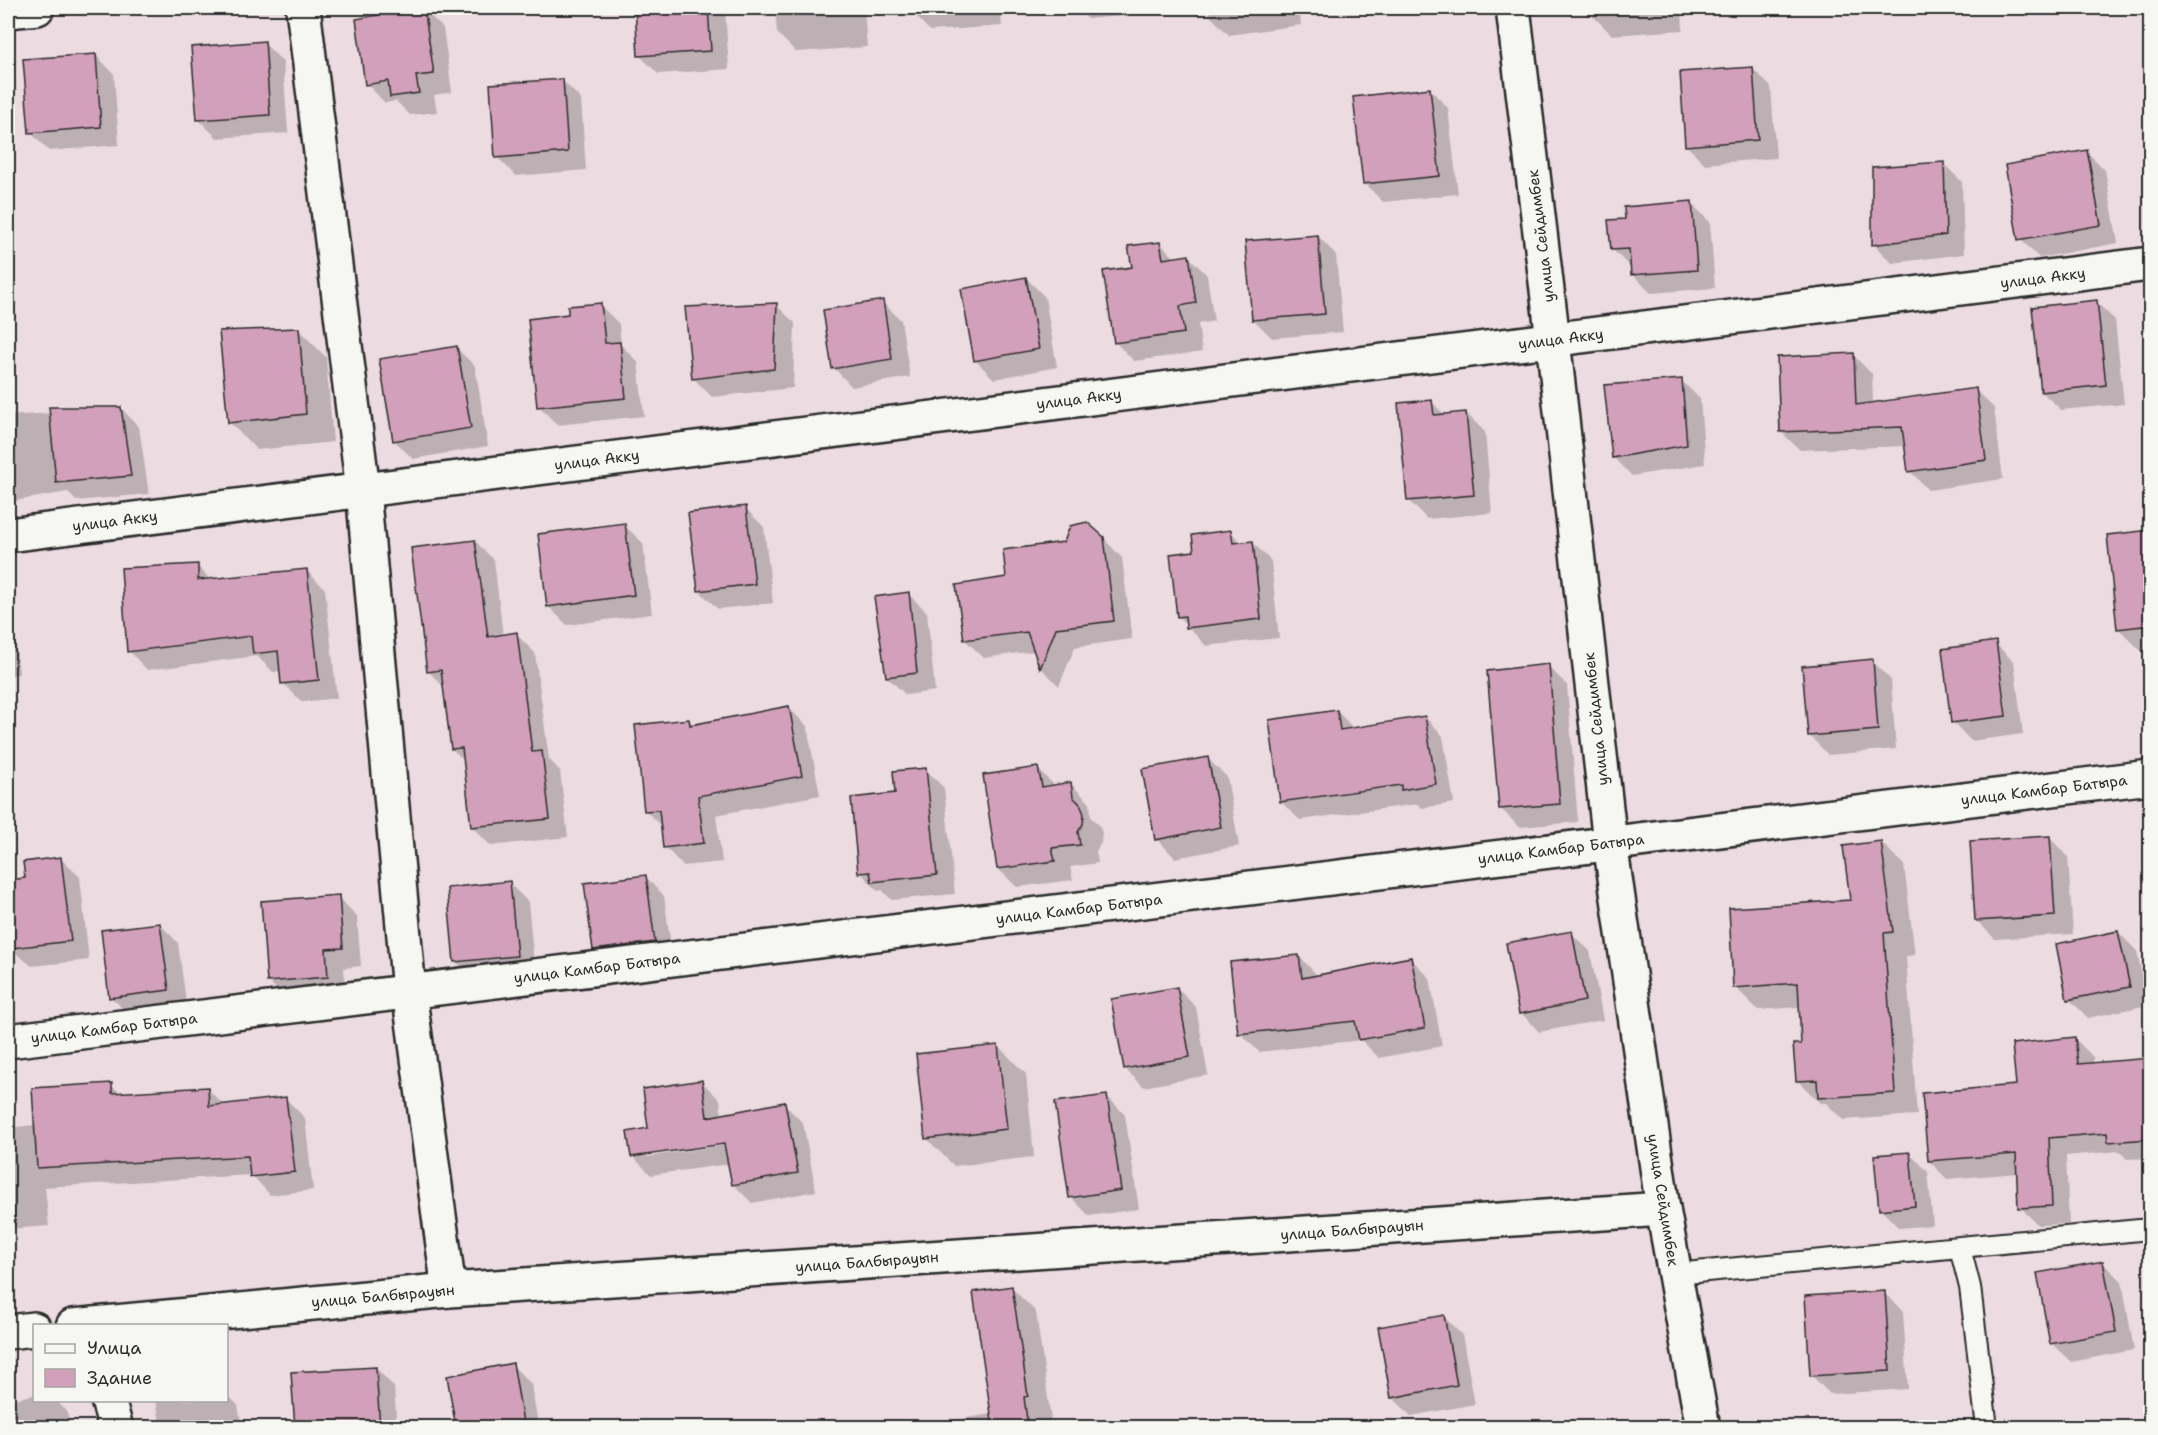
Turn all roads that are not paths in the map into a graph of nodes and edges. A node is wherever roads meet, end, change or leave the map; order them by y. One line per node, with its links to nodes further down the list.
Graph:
1 (37, 8): 4 (street)
2 (303, 8): 7 (street)
3 (1513, 8): 6 (street, улица Сейдимбек)
4 (8, 11)
5 (2151, 264): 6 (street, улица Акку)
6 (1553, 340): 7 (street, улица Акку); 10 (street, улица Сейдимбек)
7 (363, 490): 8 (street, улица Акку); 11 (street)
8 (8, 535)
9 (2151, 777): 10 (street, улица Камбар Батыра)
10 (1610, 843): 11 (street, улица Камбар Батыра); 13 (street, улица Сейдимбек)
11 (410, 991): 12 (street, улица Камбар Батыра); 17 (street)
12 (8, 1041)
13 (1663, 1209): 16 (street, улица Сейдимбек); 17 (street, улица Балбырауын)
14 (2151, 1229): 15 (lane)
15 (1960, 1248): 16 (lane); 24 (lane)
16 (1675, 1274): 23 (street, улица Сейдимбек)
17 (449, 1290): 18 (street, улица Балбырауын)
18 (92, 1324)
19 (33, 1329): 20 (street)
20 (8, 1332)
21 (108, 1402): 22 (street)
22 (116, 1428)
23 (1703, 1428)
24 (1987, 1428)

